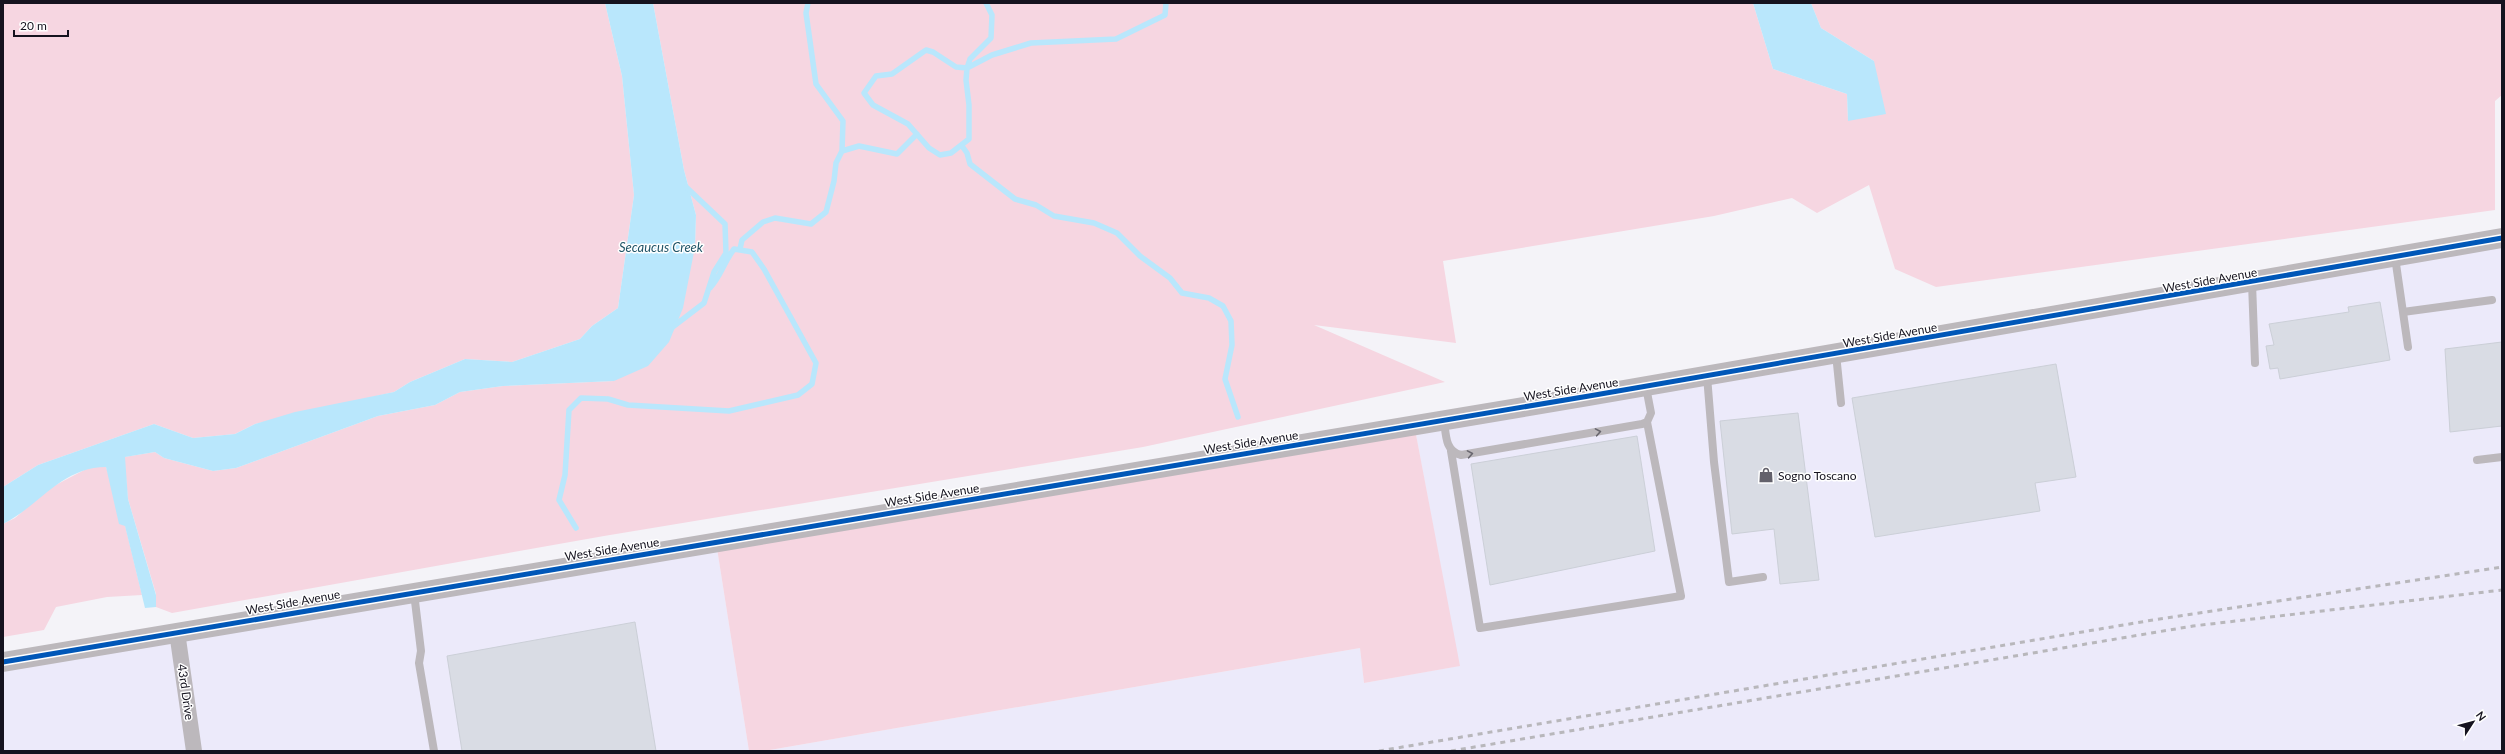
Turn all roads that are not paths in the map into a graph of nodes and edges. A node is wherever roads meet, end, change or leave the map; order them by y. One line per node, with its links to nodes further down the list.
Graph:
1 (2502, 238): 2 (street, West Side Avenue)
2 (2394, 256): 3 (street, West Side Avenue); 5 (lane)
3 (2252, 283): 7 (street, West Side Avenue); 8 (lane)
4 (2492, 300): 5 (lane)
5 (2403, 312): 6 (lane)
6 (2408, 347)
7 (1836, 354): 9 (street, West Side Avenue); 11 (lane)
8 (2255, 363)
9 (1707, 376): 10 (street, West Side Avenue); 17 (lane)
10 (1646, 387): 12 (street, West Side Avenue); 13 (lane)
11 (1841, 403)
12 (1444, 420): 14 (lane); 18 (street, West Side Avenue)
13 (1647, 422): 14 (lane, one-way to 13); 14 (lane)
14 (1451, 451)
15 (2502, 457): 16 (lane)
16 (2477, 460)
17 (1763, 577)
18 (414, 592): 19 (street, West Side Avenue); 22 (lane)
19 (177, 632): 20 (street, West Side Avenue); 21 (street, 43rd Drive)
20 (3, 662)
21 (194, 751)
22 (434, 751)

